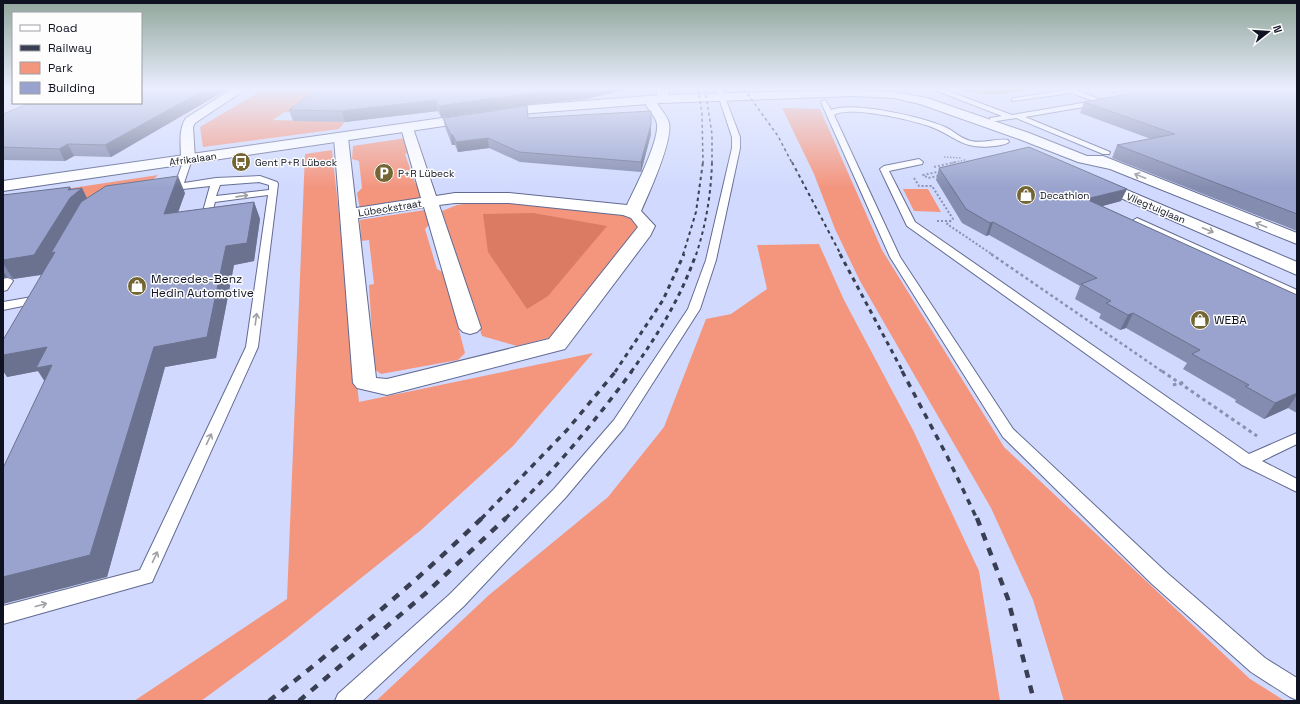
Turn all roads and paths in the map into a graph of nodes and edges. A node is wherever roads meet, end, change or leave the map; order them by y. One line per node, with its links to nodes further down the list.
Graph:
1 (190, 122): 16 (main road)
2 (439, 122): 11 (main road, Afrikalaan)
3 (663, 122): 34 (main road)
4 (731, 122): 53 (lane)
5 (833, 122): 52 (lane)
6 (918, 122): 13 (lane)
7 (957, 122): 13 (main road)
8 (983, 122): 15 (main road)
9 (999, 122): 15 (main road, Vliegtuiglaan)
10 (1026, 122): 15 (lane)
11 (407, 128): 12 (main road, Afrikalaan); 32 (main road, Lübeckstraat)
12 (341, 138): 16 (main road, Afrikalaan); 35 (main road, Lübeckstraat)
13 (1005, 142): 14 (main road)
14 (1026, 152)
15 (1109, 158): 39 (main road, Vliegtuiglaan, one-way to 15)
16 (188, 159): 27 (lane); 28 (main road, Afrikalaan)
17 (970, 159): 18 (path)
18 (965, 160): 20 (path); 21 (path)
19 (919, 162): 49 (lane)
20 (970, 163)
21 (948, 164)
22 (940, 166): 23 (path)
23 (947, 170): 23 (path)
24 (1083, 176): 40 (main road, Vliegtuiglaan, one-way to 40)
25 (914, 177): 48 (path)
26 (216, 182): 27 (lane); 30 (lane); 31 (lane)
27 (179, 185): 29 (lane)
28 (3, 186)
29 (157, 189)
30 (273, 192): 31 (lane, one-way to 30); 33 (lane)
31 (211, 200): 37 (lane)
32 (431, 202): 34 (main road); 35 (main road, Lübeckstraat); 46 (main road)
33 (271, 213): 36 (lane); 51 (lane, one-way to 33)
34 (632, 213): 35 (main road)
35 (350, 214)
36 (256, 215)
37 (220, 220)
38 (1137, 221): 42 (lane)
39 (1297, 239)
40 (1297, 268)
41 (45, 288): 43 (lane)
42 (1297, 294)
43 (38, 300): 44 (lane); 45 (lane)
44 (3, 306)
45 (30, 314)
46 (470, 328)
47 (1297, 438): 48 (lane)
48 (1275, 448): 49 (lane)
49 (1248, 461): 50 (lane)
50 (1297, 486)
51 (3, 615)
52 (1294, 685)
53 (346, 701)

